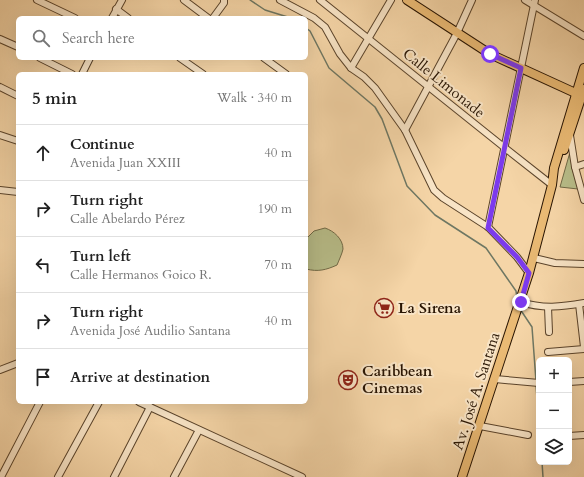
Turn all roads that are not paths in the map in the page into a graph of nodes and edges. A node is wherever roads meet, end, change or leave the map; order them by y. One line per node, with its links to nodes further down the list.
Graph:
1 (37, 0): 13 (street)
2 (122, 0): 12 (street)
3 (184, 0): 16 (street)
4 (224, 0): 17 (street)
5 (280, 0): 27 (street)
6 (320, 0): 20 (street, Calle Limonade)
7 (391, 0): 20 (street)
8 (407, 0): 18 (main road)
9 (472, 0): 18 (street)
10 (526, 0): 11 (street)
11 (534, 3): 19 (street); 28 (street)
12 (116, 9): 14 (street); 15 (street)
13 (71, 16)
14 (113, 16)
15 (125, 16)
16 (205, 16)
17 (214, 16)
18 (457, 33): 28 (main road); 35 (street)
19 (584, 36)
20 (368, 38): 27 (street); 35 (street, Calle Limonade)
21 (0, 39): 22 (street)
22 (16, 46)
23 (44, 60): 30 (street)
24 (89, 60): 31 (street)
25 (183, 60): 32 (street)
26 (267, 60): 33 (street)
27 (351, 68): 38 (street)
28 (521, 68): 36 (main road); 42 (street)
29 (584, 68): 36 (main road)
30 (68, 72)
31 (83, 72)
32 (200, 72)
33 (283, 72)
34 (0, 87): 37 (street)
35 (428, 87): 38 (street); 42 (street, Calle Limonade)
36 (581, 93): 39 (main road); 45 (main road)
37 (16, 95)
38 (405, 130): 49 (street)
39 (570, 134): 44 (street); 45 (main road)
40 (0, 135): 41 (street)
41 (16, 140)
42 (505, 148): 45 (street, Calle Limonade); 49 (street)
43 (584, 164): 44 (street)
44 (575, 167): 48 (street)
45 (552, 185): 50 (main road, Av. José A. Santana)
46 (0, 190): 47 (street)
47 (16, 192)
48 (584, 200)
49 (488, 228): 52 (street)
50 (534, 258): 51 (street); 52 (main road, Av. José A. Santana)
51 (584, 264)
52 (529, 273): 53 (main road, Av. José A. Santana)
53 (520, 303): 55 (street); 61 (main road, Av. José A. Santana)
54 (581, 304): 55 (street); 57 (street)
55 (548, 307): 56 (street)
56 (549, 332)
57 (584, 348): 58 (street)
58 (548, 352)
59 (16, 364): 60 (street)
60 (0, 370)
61 (495, 379): 64 (street); 69 (main road, Av. José A. Santana)
62 (584, 381): 63 (street)
63 (572, 382)
64 (536, 383)
65 (39, 404): 74 (street)
66 (98, 404): 75 (street)
67 (144, 404): 68 (street)
68 (150, 407): 70 (street); 76 (street)
69 (480, 426): 71 (street); 79 (main road, Av. José A. Santana)
70 (199, 430): 77 (street); 78 (street)
71 (528, 435)
72 (584, 435): 73 (street)
73 (572, 436)
74 (1, 477)
75 (58, 477)
76 (114, 477)
77 (174, 477)
78 (302, 477)
79 (462, 477)

